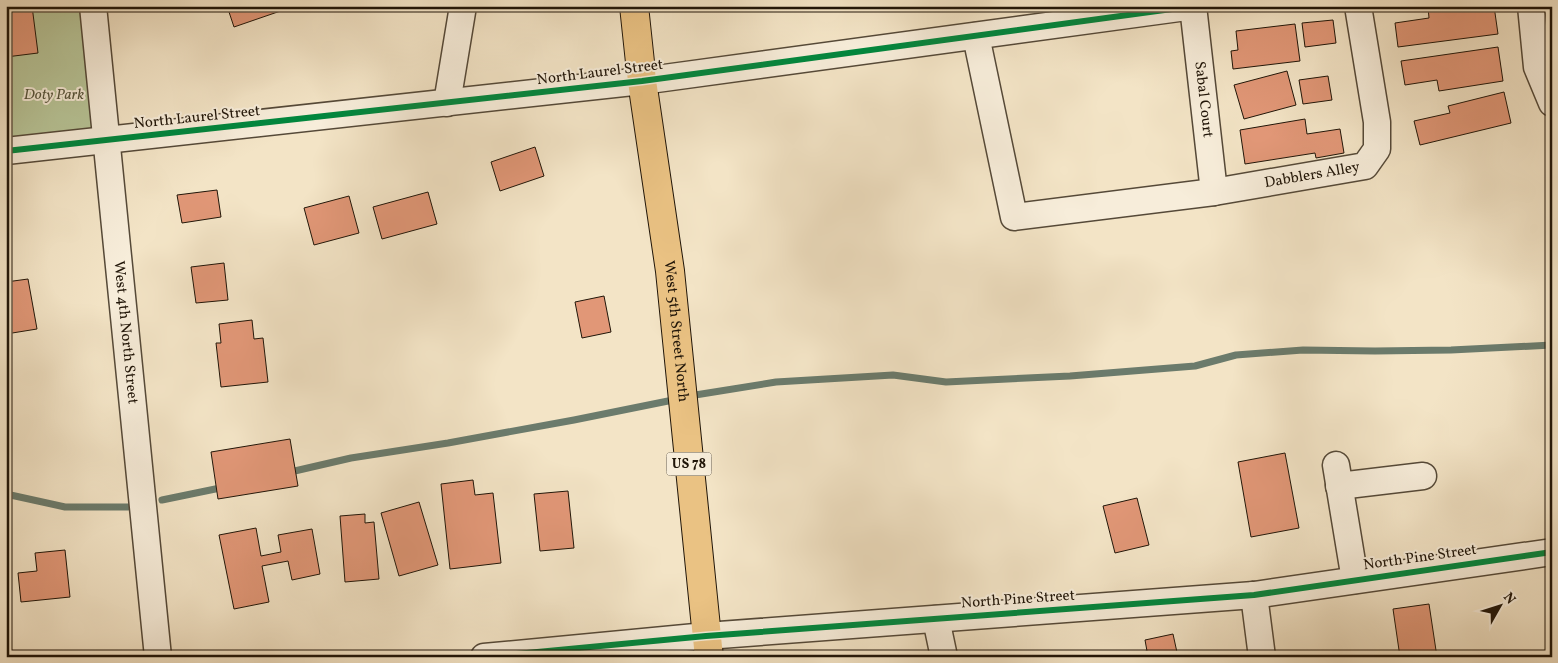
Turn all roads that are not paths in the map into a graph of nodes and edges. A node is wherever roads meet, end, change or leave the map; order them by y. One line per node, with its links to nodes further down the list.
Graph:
1 (93, 6): 11 (street, West 4th North Street)
2 (463, 6): 9 (street)
3 (634, 6): 8 (main road, West 5th Street North / US 78)
4 (1193, 6): 7 (street, North Laurel Street); 13 (street, Sabal Court)
5 (1358, 6): 13 (street, Dabblers Alley)
6 (1531, 6): 10 (street)
7 (976, 36): 8 (street, North Laurel Street); 13 (street, Dabblers Alley)
8 (642, 81): 9 (street, North Laurel Street); 19 (main road, West 5th Street North / US 78)
9 (447, 103): 11 (street, North Laurel Street)
10 (1552, 103)
11 (107, 140): 12 (street, North Laurel Street); 20 (street, West 4th North Street)
12 (6, 151)
13 (1214, 192)
14 (1423, 476): 16 (street)
15 (1552, 552): 16 (street, North Pine Street)
16 (1355, 580): 17 (street, North Pine Street)
17 (1254, 595): 18 (street, North Pine Street); 23 (street)
18 (936, 619): 19 (street, North Pine Street); 22 (street)
19 (708, 646): 21 (street, North Pine Street)
20 (158, 657)
21 (484, 657)
22 (943, 657)
23 (1262, 657)

